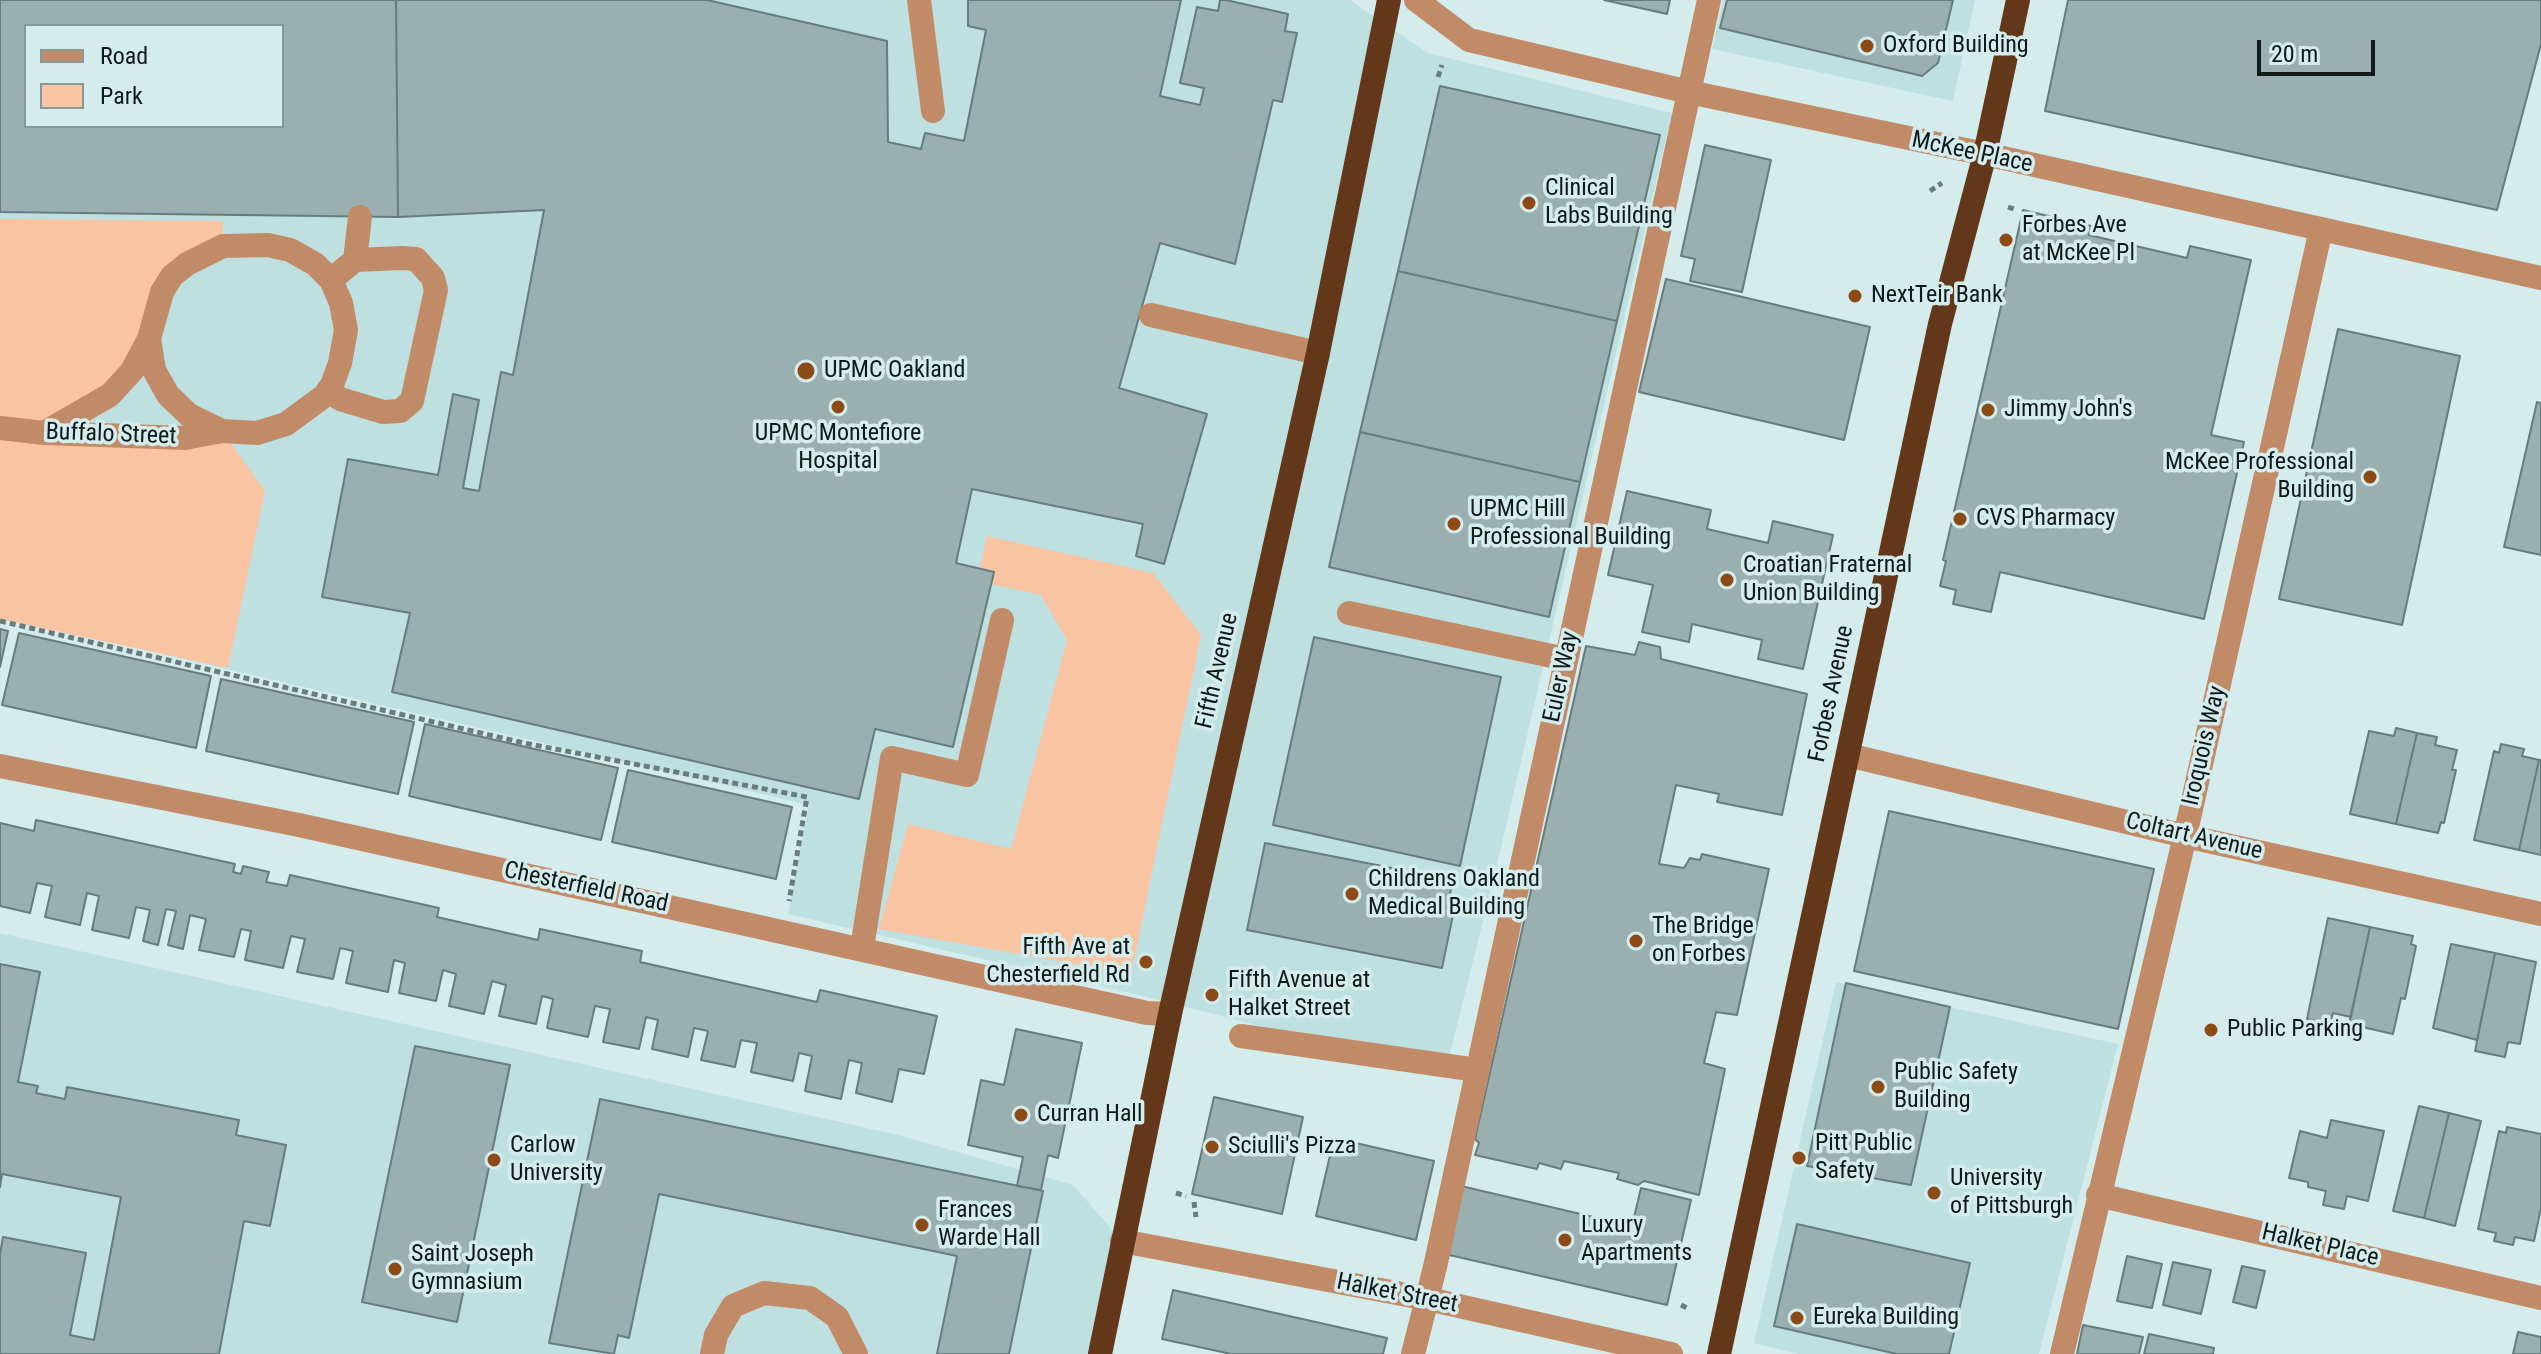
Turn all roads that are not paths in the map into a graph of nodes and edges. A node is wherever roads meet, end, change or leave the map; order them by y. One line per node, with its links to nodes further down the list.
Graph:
1 (919, 0): 7 (street)
2 (1389, 0): 16 (highway, Fifth Avenue)
3 (1416, 0): 6 (street, McKee Place)
4 (1709, 0): 6 (street, Euler Way)
5 (2018, 0): 8 (highway, Forbes Avenue)
6 (1689, 92): 8 (street, McKee Place); 23 (street, Euler Way)
7 (933, 111)
8 (1985, 154): 10 (street, McKee Place); 24 (highway, Forbes Avenue)
9 (360, 217): 11 (street)
10 (2321, 229): 12 (street, McKee Place); 26 (street, Iroquois Way)
11 (355, 260): 13 (street); 17 (street)
12 (2541, 278)
13 (331, 280): 15 (street); 17 (street)
14 (1151, 315): 16 (street)
15 (149, 339): 19 (street); 20 (street)
16 (1318, 353): 29 (highway, Fifth Avenue)
17 (328, 390): 19 (street)
18 (0, 428): 20 (street, Buffalo Street)
19 (222, 431): 20 (street, Buffalo Street)
20 (44, 433)
21 (1349, 613): 23 (street)
22 (1002, 620): 28 (street)
23 (1566, 659): 31 (street, Euler Way)
24 (1848, 755): 26 (street, Coltart Avenue); 41 (highway, Forbes Avenue)
25 (0, 766): 28 (street, Chesterfield Road)
26 (2185, 836): 27 (street, Coltart Avenue); 32 (street, Iroquois Way)
27 (2541, 914)
28 (862, 948): 29 (street, Chesterfield Road)
29 (1170, 1014): 33 (highway, Fifth Avenue)
30 (1241, 1036): 31 (street)
31 (1477, 1070): 35 (street, Euler Way)
32 (2098, 1195): 34 (street, Halket Place); 42 (street, Iroquois Way)
33 (1122, 1241): 35 (street, Halket Street); 38 (highway, Fifth Avenue)
34 (2541, 1298)
35 (1428, 1299): 39 (street, Euler Way); 40 (street, Halket Street)
36 (712, 1354): 37 (street)
37 (856, 1354)
38 (1100, 1354)
39 (1413, 1354)
40 (1671, 1354)
41 (1719, 1354)
42 (2062, 1354)

